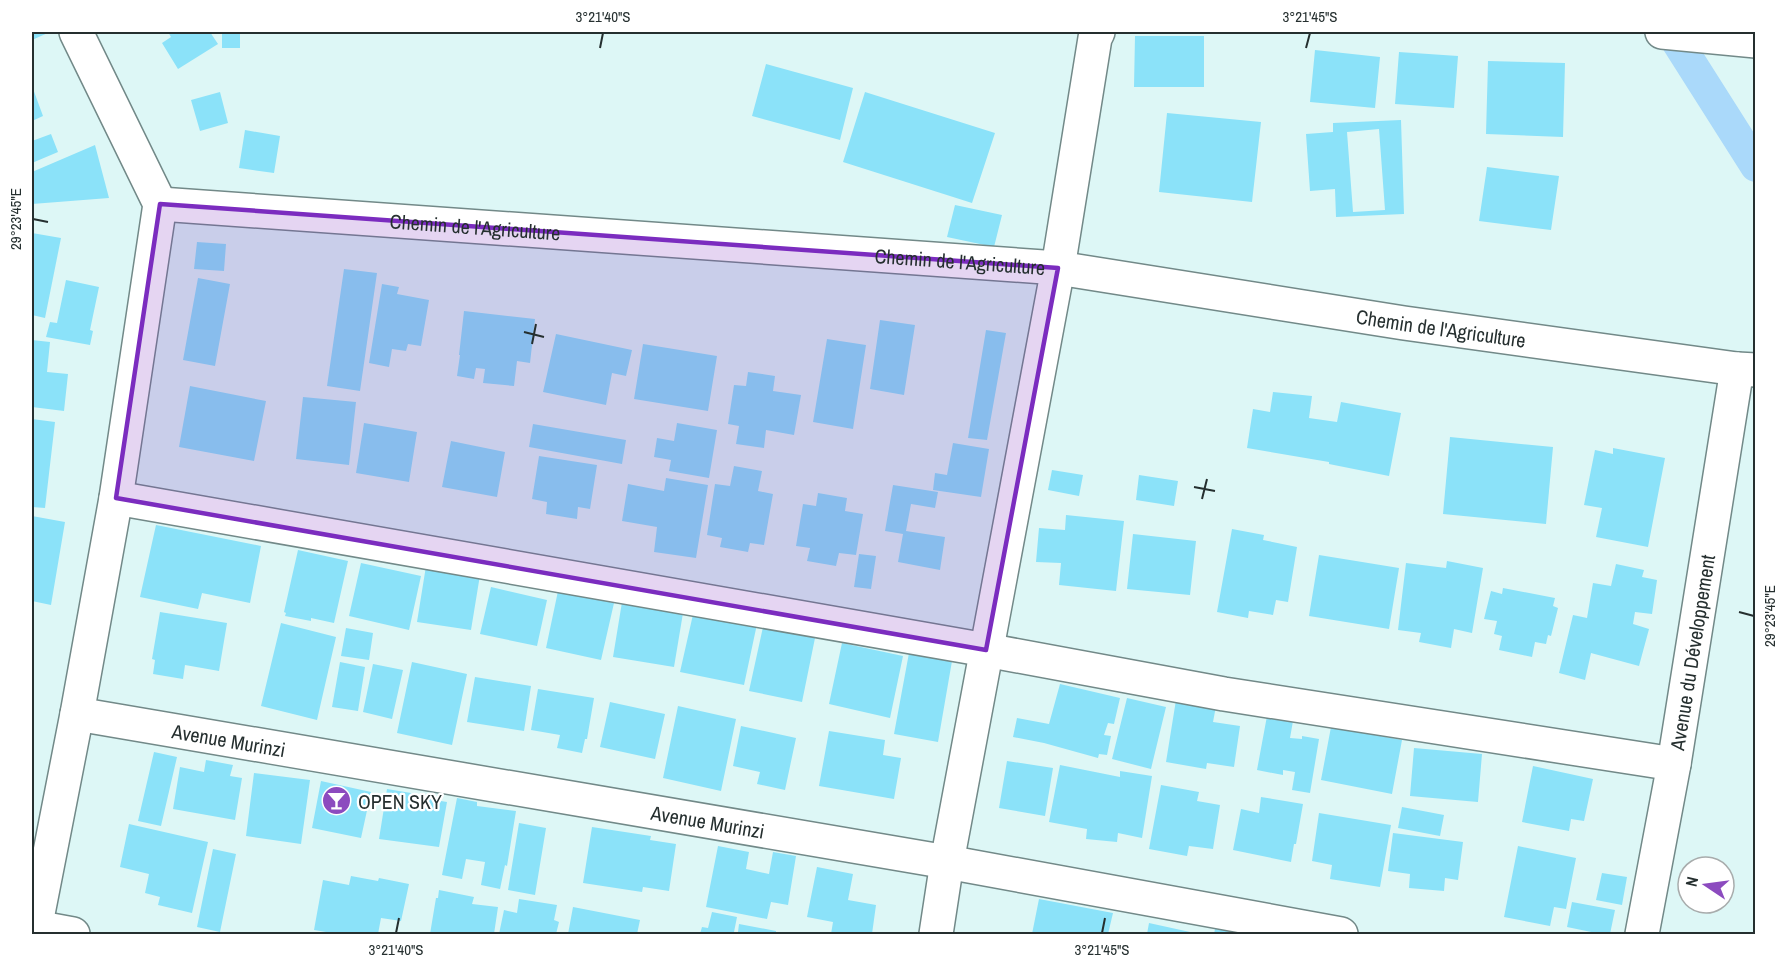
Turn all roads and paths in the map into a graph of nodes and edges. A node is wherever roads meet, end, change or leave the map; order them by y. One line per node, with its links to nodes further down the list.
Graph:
1 (76, 32): 6 (street)
2 (1098, 32): 7 (street)
3 (1662, 32): 4 (street)
4 (1668, 32): 5 (street)
5 (1755, 41)
6 (160, 204): 7 (street, Chemin de l'Agriculture); 9 (street)
7 (1058, 268): 8 (street, Chemin de l'Agriculture); 10 (street)
8 (1746, 370): 12 (street, Avenue du Développement)
9 (116, 498): 10 (street); 11 (street)
10 (986, 650): 12 (street); 13 (street)
11 (77, 714): 13 (street, Avenue Murinzi); 14 (street)
12 (1674, 764): 18 (street, Avenue du Développement)
13 (947, 862): 16 (street); 17 (street, Avenue Murinzi)
14 (34, 931): 15 (street)
15 (73, 934)
16 (936, 934)
17 (1341, 934)
18 (1642, 934)

